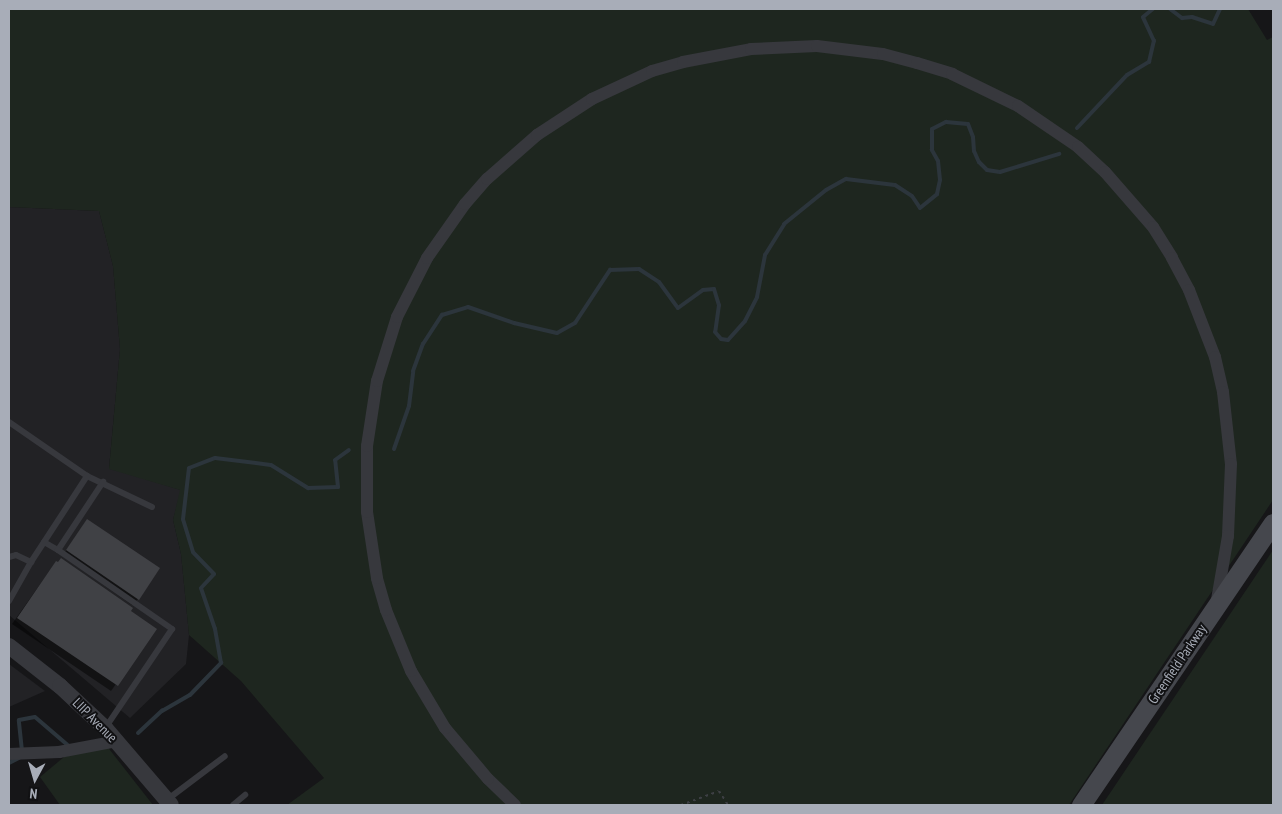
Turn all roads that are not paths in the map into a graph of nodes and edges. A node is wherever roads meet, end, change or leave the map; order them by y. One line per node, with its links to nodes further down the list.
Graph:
1 (9, 422): 2 (lane)
2 (87, 476): 3 (lane); 6 (lane)
3 (103, 482): 4 (lane); 7 (lane)
4 (152, 508)
5 (1273, 523): 11 (main road, Greenfield Parkway)
6 (44, 542): 7 (lane); 9 (lane)
7 (58, 550): 13 (lane)
8 (9, 557): 9 (lane)
9 (31, 562): 10 (lane)
10 (9, 600)
11 (1215, 608): 20 (street); 21 (main road, Greenfield Parkway)
12 (9, 646): 13 (street, LIIP Avenue)
13 (105, 728): 14 (street, LIIP Avenue)
14 (118, 741): 15 (street); 18 (street, LIIP Avenue)
15 (13, 754)
16 (225, 756): 18 (lane)
17 (245, 795): 19 (lane)
18 (169, 802)
19 (233, 805)
20 (516, 805)
21 (1081, 805)

